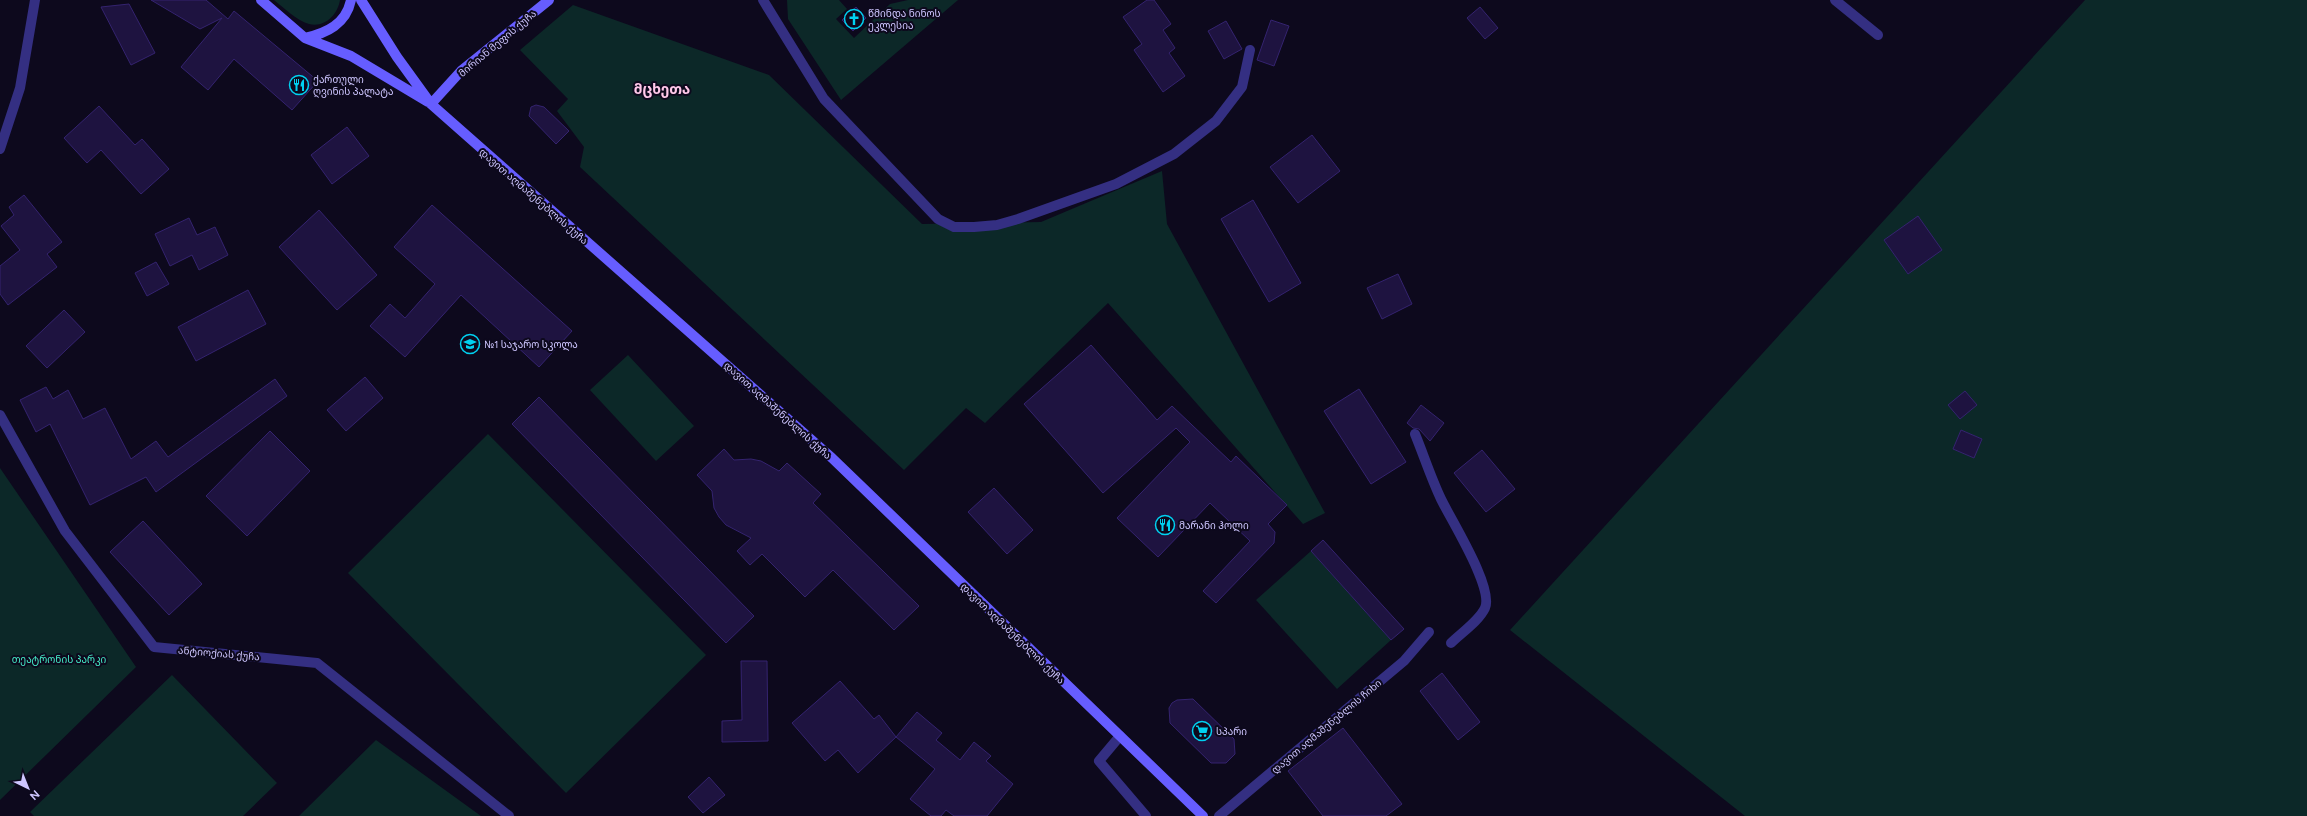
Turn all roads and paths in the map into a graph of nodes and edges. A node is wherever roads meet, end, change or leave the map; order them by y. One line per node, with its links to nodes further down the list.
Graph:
1 (35, 0): 12 (street)
2 (261, 0): 9 (main road)
3 (351, 0): 9 (main road)
4 (361, 0): 11 (main road, დავით აღმაშენებლის ქუჩა)
5 (549, 0): 11 (main road, მირიან მეფის ქუჩა)
6 (763, 0): 10 (street)
7 (1835, 0): 8 (street)
8 (1878, 35)
9 (305, 38): 11 (main road)
10 (1250, 50)
11 (431, 104): 17 (main road, დავით აღმაშენებლის ქუჩა)
12 (0, 149)
13 (0, 415): 18 (street, ანტიოქიას ქუჩა)
14 (1415, 434): 16 (street)
15 (1429, 632): 21 (street, დავით აღმაშენებლის ჩიხი)
16 (1451, 642)
17 (1120, 736): 19 (street); 20 (main road, დავით აღმაშენებლის ქუჩა)
18 (509, 816)
19 (1146, 816)
20 (1203, 816)
21 (1220, 816)

